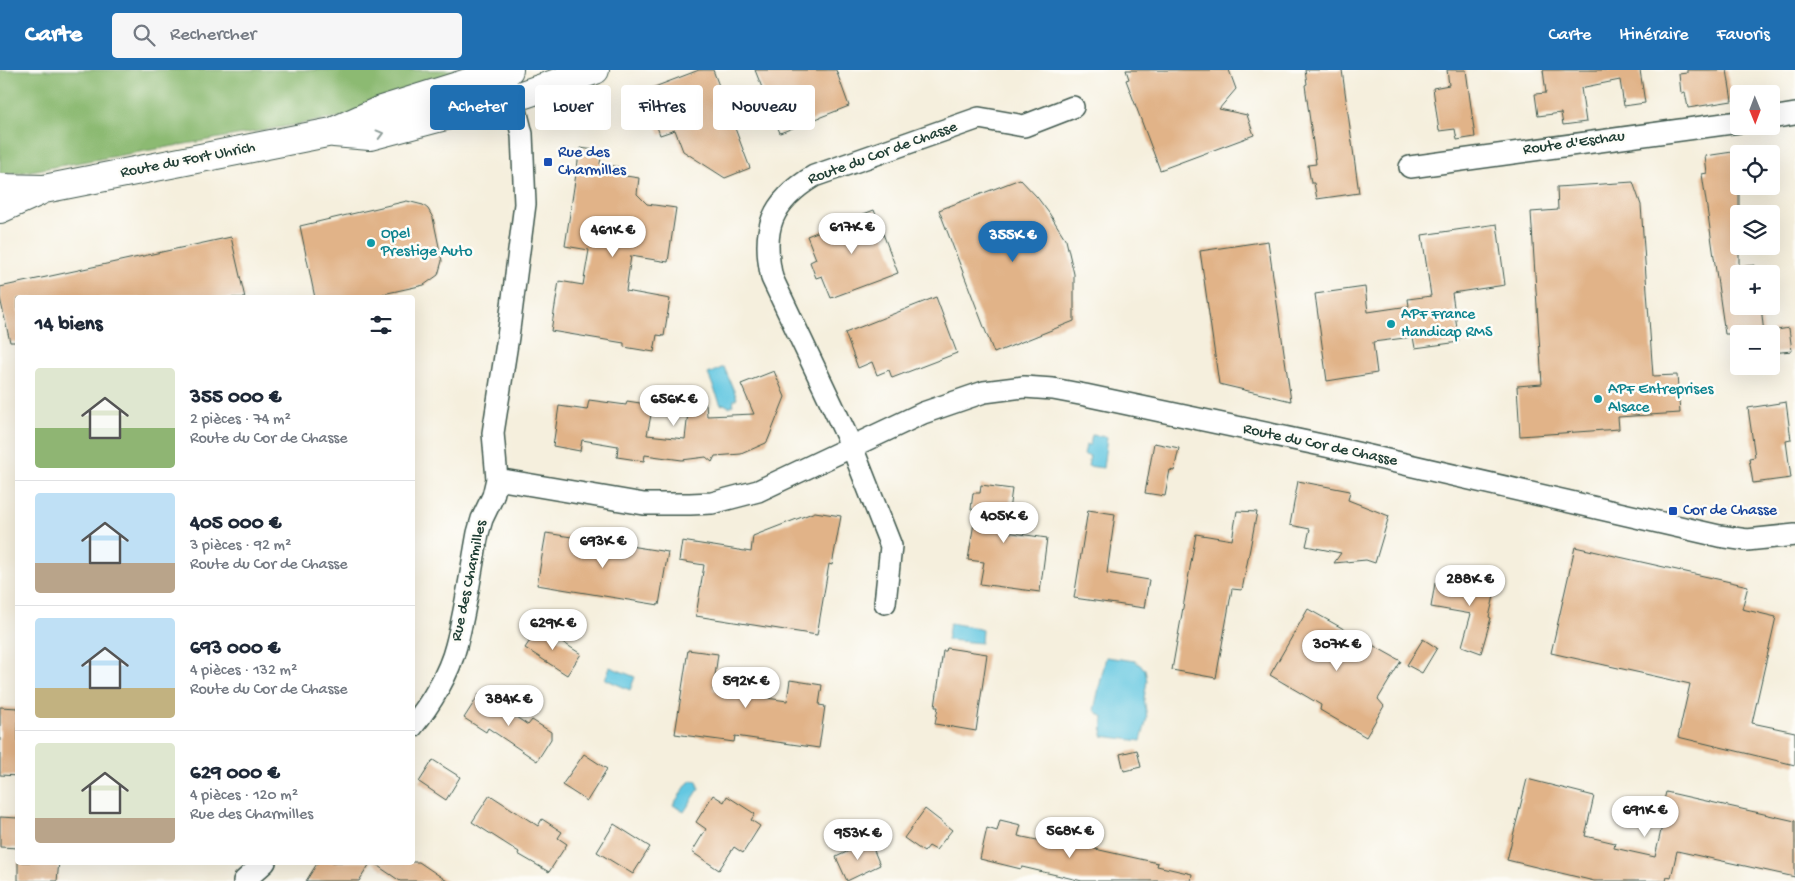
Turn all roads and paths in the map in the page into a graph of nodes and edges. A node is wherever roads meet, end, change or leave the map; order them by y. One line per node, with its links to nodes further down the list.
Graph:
1 (595, 70): 4 (street, Route du Fort Uhrich)
2 (505, 72): 3 (street, Rue des Charmilles); 11 (street, Route du Fort Uhrich)
3 (509, 85)
4 (525, 94)
5 (1073, 107): 16 (street, Route du Cor de Chasse)
6 (1795, 114): 7 (street)
7 (1780, 116)
8 (430, 120): 11 (street, Route du Fort Uhrich, one-way to 8)
9 (1730, 123): 12 (street, Route d'Eschau)
10 (521, 130): 17 (street, Rue des Charmilles)
11 (332, 132): 14 (street, Route du Fort Uhrich)
12 (1410, 167)
13 (0, 188): 14 (street, Route du Fort Uhrich)
14 (44, 189): 15 (street, Route du Fort Uhrich)
15 (0, 209)
16 (852, 448): 17 (street, Route du Cor de Chasse); 18 (street, Route du Cor de Chasse); 19 (street, Route du Cor de Chasse)
17 (497, 479): 20 (street, Rue des Charmilles)
18 (1795, 535)
19 (885, 603)
20 (415, 723)
21 (262, 865): 22 (street)
22 (244, 881)

